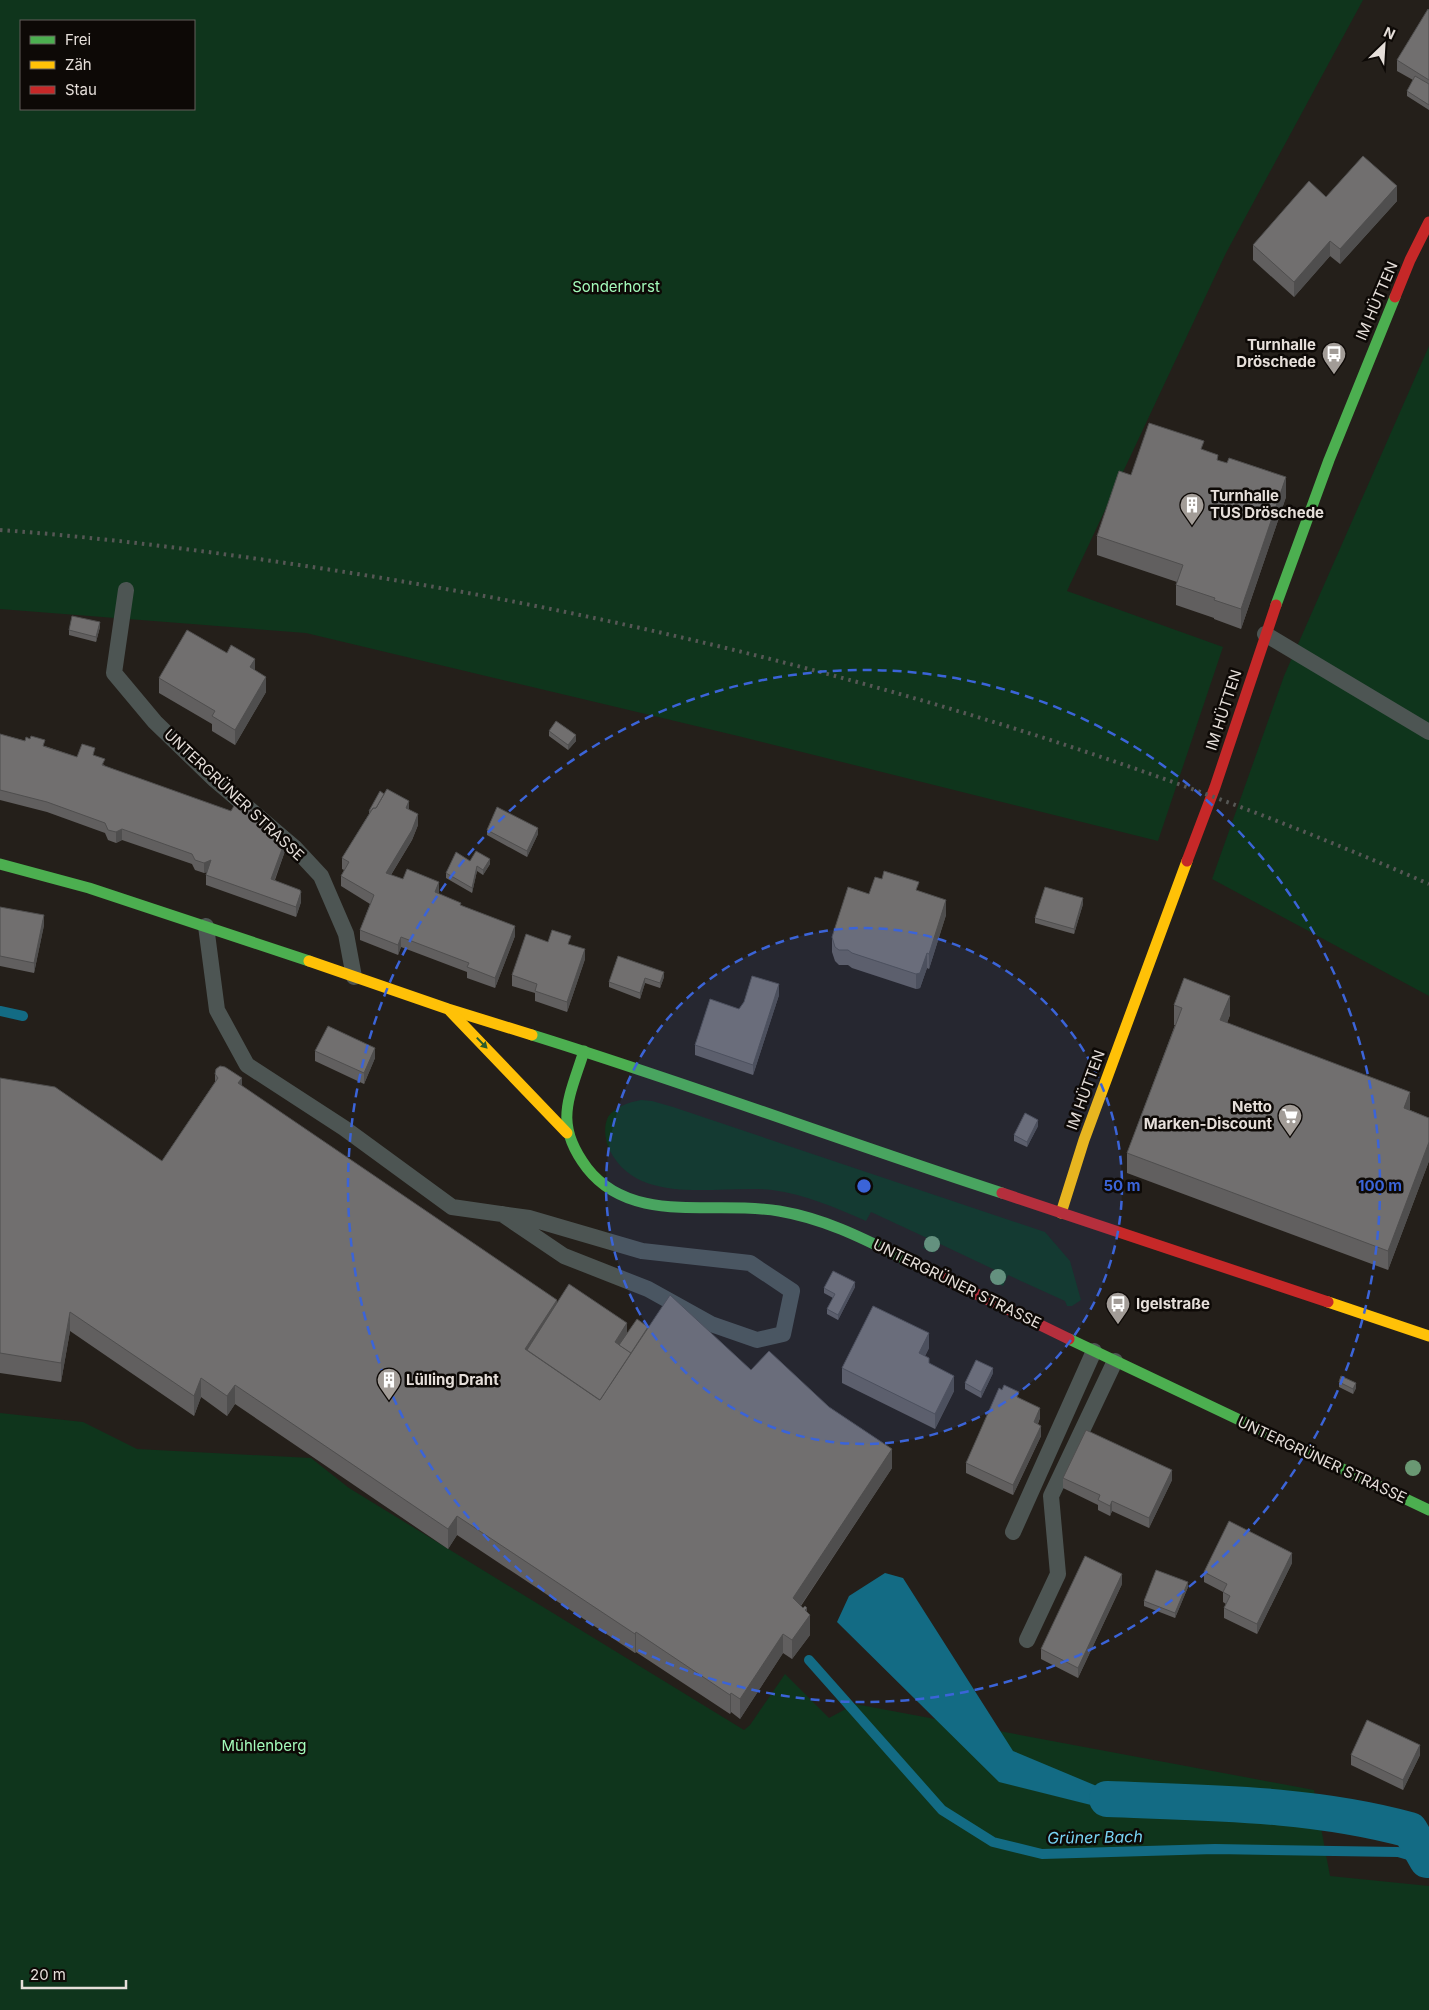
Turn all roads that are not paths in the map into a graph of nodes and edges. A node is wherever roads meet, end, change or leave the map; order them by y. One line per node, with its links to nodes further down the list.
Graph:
1 (1429, 222): 3 (main road, IM HÜTTEN)
2 (126, 590): 7 (lane, UNTERGRÜNER STRASSE)
3 (1265, 634): 4 (lane); 11 (main road, IM HÜTTEN)
4 (1429, 732)
5 (0, 864): 6 (main road)
6 (206, 926): 7 (main road); 12 (lane)
7 (354, 977): 8 (main road)
8 (448, 1009): 9 (main road); 10 (main road, one-way to 10)
9 (584, 1051): 10 (main road, UNTERGRÜNER STRASSE); 11 (main road)
10 (567, 1133): 14 (main road, UNTERGRÜNER STRASSE)
11 (1062, 1213): 13 (main road)
12 (502, 1214): 12 (lane)
13 (1429, 1336)
14 (1094, 1351): 15 (main road, UNTERGRÜNER STRASSE); 17 (lane)
15 (1115, 1361): 16 (main road, UNTERGRÜNER STRASSE); 18 (lane)
16 (1429, 1510)
17 (1013, 1532)
18 (1027, 1640)

